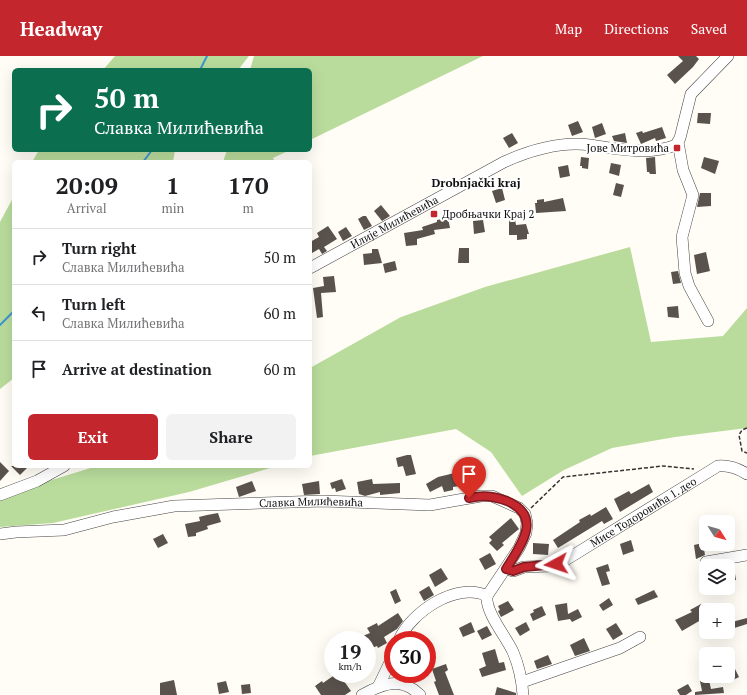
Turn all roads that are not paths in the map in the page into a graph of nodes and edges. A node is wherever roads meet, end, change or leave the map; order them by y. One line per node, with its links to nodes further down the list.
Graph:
1 (728, 56): 2 (street)
2 (678, 142): 3 (street, Илије Милићевића); 4 (street)
3 (312, 267)
4 (708, 321)
5 (60, 468): 7 (street)
6 (747, 474): 11 (street, Мисе Тодоровића 1. део)
7 (0, 495)
8 (0, 534): 11 (street, Славка Милићевића)
9 (747, 555): 10 (street)
10 (724, 559)
11 (506, 569): 12 (street)
12 (487, 596): 13 (street); 16 (street)
13 (405, 631)
14 (640, 637): 16 (street)
15 (384, 676): 19 (street)
16 (522, 682): 22 (street)
17 (384, 683): 19 (street)
18 (403, 683): 21 (street)
19 (380, 685): 20 (street)
20 (362, 695)
21 (420, 695)
22 (523, 695)

